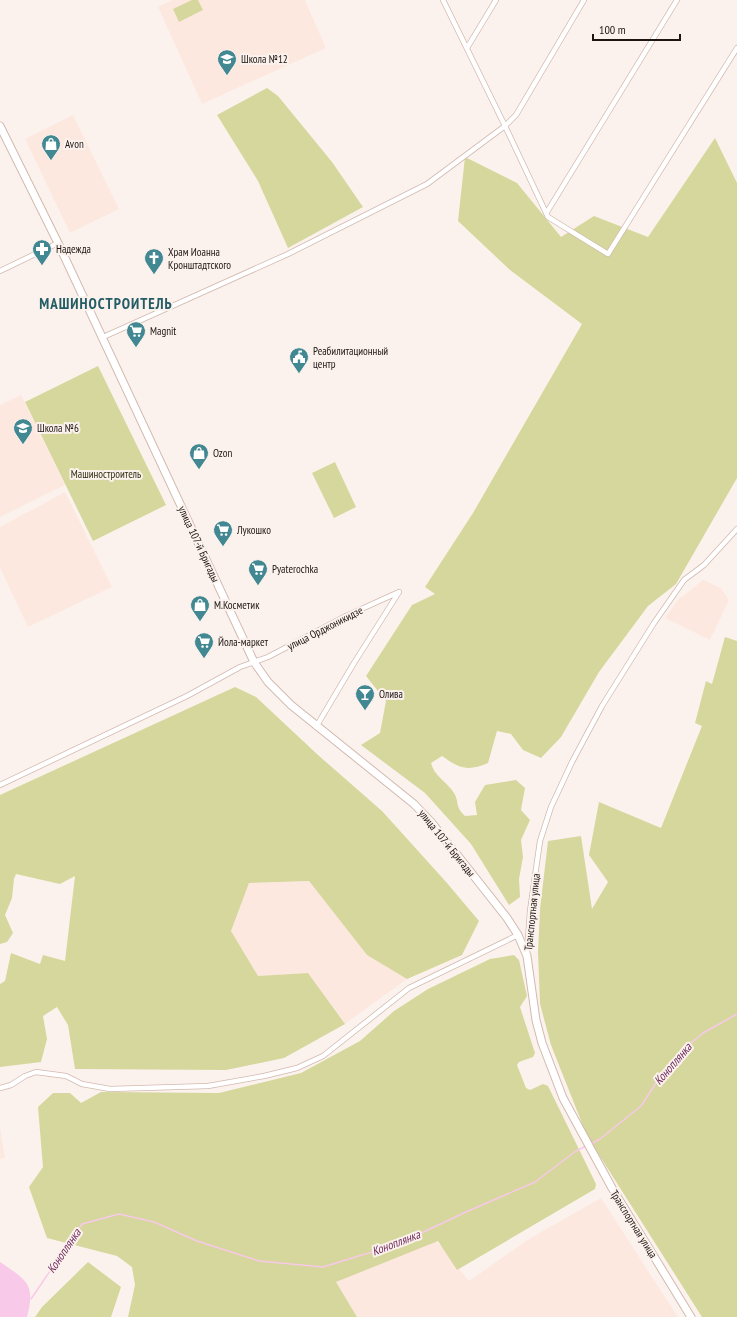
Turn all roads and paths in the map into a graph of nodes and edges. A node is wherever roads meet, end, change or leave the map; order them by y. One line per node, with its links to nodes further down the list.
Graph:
1 (443, 0): 5 (street)
2 (496, 0): 5 (street)
3 (584, 0): 8 (street)
4 (676, 0): 9 (street)
5 (467, 48): 8 (street)
6 (737, 48): 9 (street)
7 (0, 126): 10 (main road, улица 107-й Бригады)
8 (505, 126): 9 (street); 12 (street)
9 (547, 212)
10 (58, 242): 11 (street); 12 (main road, улица 107-й Бригады)
11 (0, 271)
12 (101, 338): 14 (main road, улица 107-й Бригады)
13 (737, 528): 18 (street, Транспортная улица)
14 (254, 662): 15 (main road, улица 107-й Бригады); 15 (street, улица Орджоникидзе); 16 (street, улица Орджоникидзе)
15 (316, 727): 17 (main road, улица 107-й Бригады)
16 (0, 785)
17 (518, 935): 18 (main road, улица 107-й Бригады); 19 (street)
18 (527, 956): 20 (main road, Транспортная улица)
19 (0, 1088)
20 (691, 1317)

